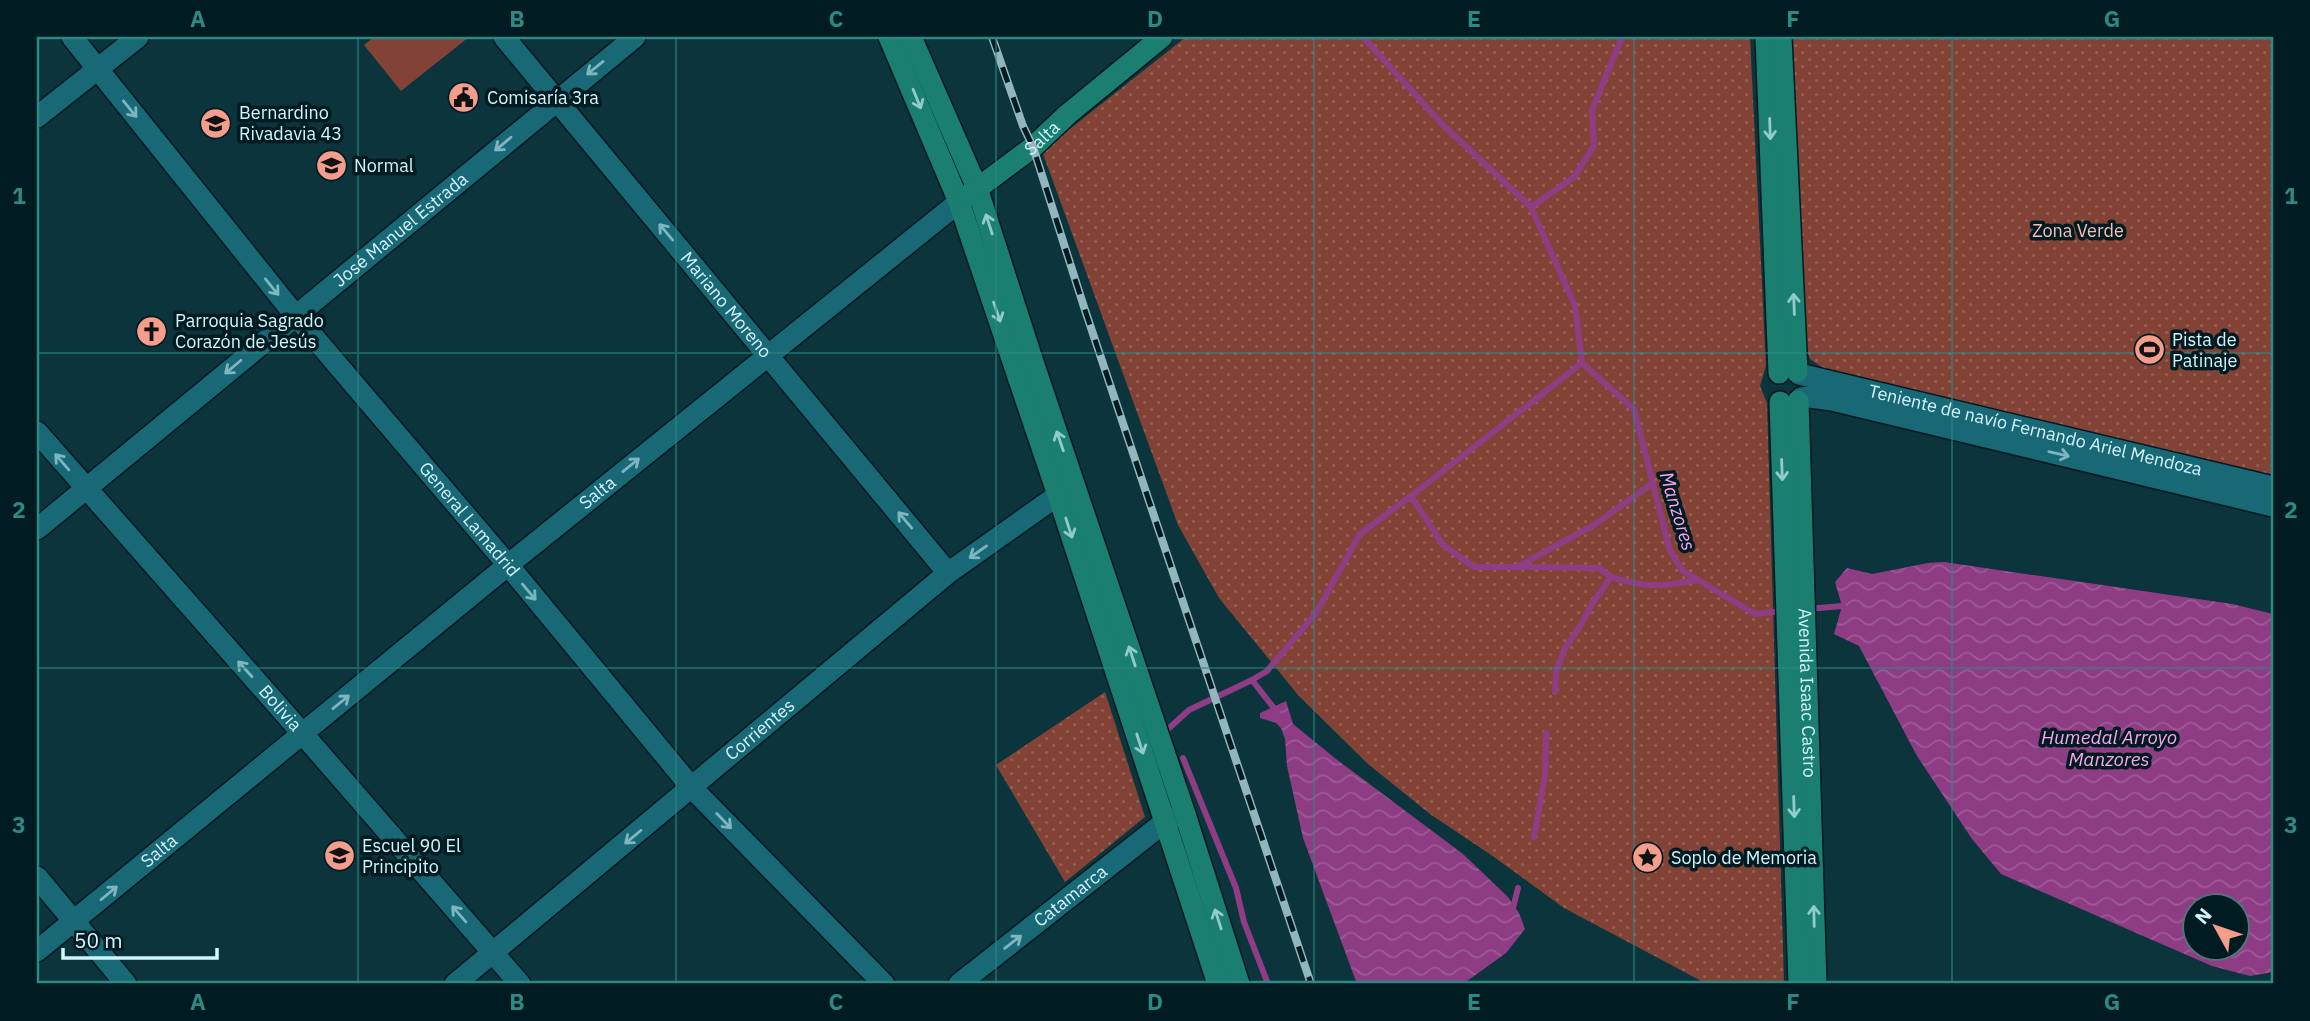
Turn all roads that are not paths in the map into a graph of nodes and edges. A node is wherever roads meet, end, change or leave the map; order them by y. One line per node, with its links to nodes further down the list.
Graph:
1 (72, 37): 10 (street, General Lamadrid)
2 (138, 37): 10 (street)
3 (504, 37): 11 (street, Mariano Moreno)
4 (635, 37): 11 (street, José Manuel Estrada, one-way to 11)
5 (890, 37): 14 (main road, one-way to 14)
6 (911, 37): 13 (main road)
7 (1163, 37): 13 (main road, Salta)
8 (1766, 37): 17 (main road, one-way to 17)
9 (1781, 37): 17 (main road, one-way to 9)
10 (98, 68): 12 (street); 15 (street, General Lamadrid, one-way to 15)
11 (555, 100): 15 (street, José Manuel Estrada, one-way to 15); 16 (street, Mariano Moreno, one-way to 11)
12 (37, 117)
13 (977, 188): 14 (main road, Salta); 22 (main road, one-way to 13)
14 (959, 202): 16 (street, Salta); 22 (main road, one-way to 22)
15 (295, 315): 21 (street, José Manuel Estrada, one-way to 21); 25 (street, General Lamadrid)
16 (767, 355): 25 (street, Salta, one-way to 16); 26 (street, Mariano Moreno, one-way to 16)
17 (1792, 373): 18 (main road); 18 (main road); 20 (street, Teniente de navío Fernando Ariel Mendoza)
18 (1793, 400): 23 (street, Teniente de navío Fernando Ariel Mendoza, one-way to 23); 27 (main road, Avenida Isaac Castro)
19 (37, 432): 21 (street, Bolivia, one-way to 19)
20 (2273, 487)
21 (85, 489): 24 (street, José Manuel Estrada); 28 (street, Bolivia, one-way to 21)
22 (1068, 494): 26 (street, Corrientes, one-way to 26); 30 (main road)
23 (2273, 506)
24 (37, 529)
25 (508, 565): 28 (street, Salta, one-way to 25); 29 (street, General Lamadrid, one-way to 29)
26 (948, 573): 29 (street, Corrientes)
27 (1799, 715): 42 (main road, Avenida Isaac Castro, one-way to 42); 43 (main road, Avenida Isaac Castro, one-way to 27)
28 (302, 733): 32 (street, Salta, one-way to 28); 34 (street, Bolivia, one-way to 28)
29 (692, 788): 34 (street, Corrientes, one-way to 34); 38 (street, General Lamadrid, one-way to 38)
30 (1175, 818): 39 (street, Catamarca, one-way to 30); 40 (main road); 41 (main road, one-way to 30)
31 (37, 877): 32 (street)
32 (74, 922): 33 (street, Salta); 35 (street)
33 (37, 951)
34 (493, 953): 36 (street, Corrientes); 37 (street, Bolivia)
35 (126, 984)
36 (455, 984)
37 (520, 984)
38 (884, 984)
39 (960, 984)
40 (1219, 984)
41 (1238, 984)
42 (1799, 984)
43 (1816, 984)

